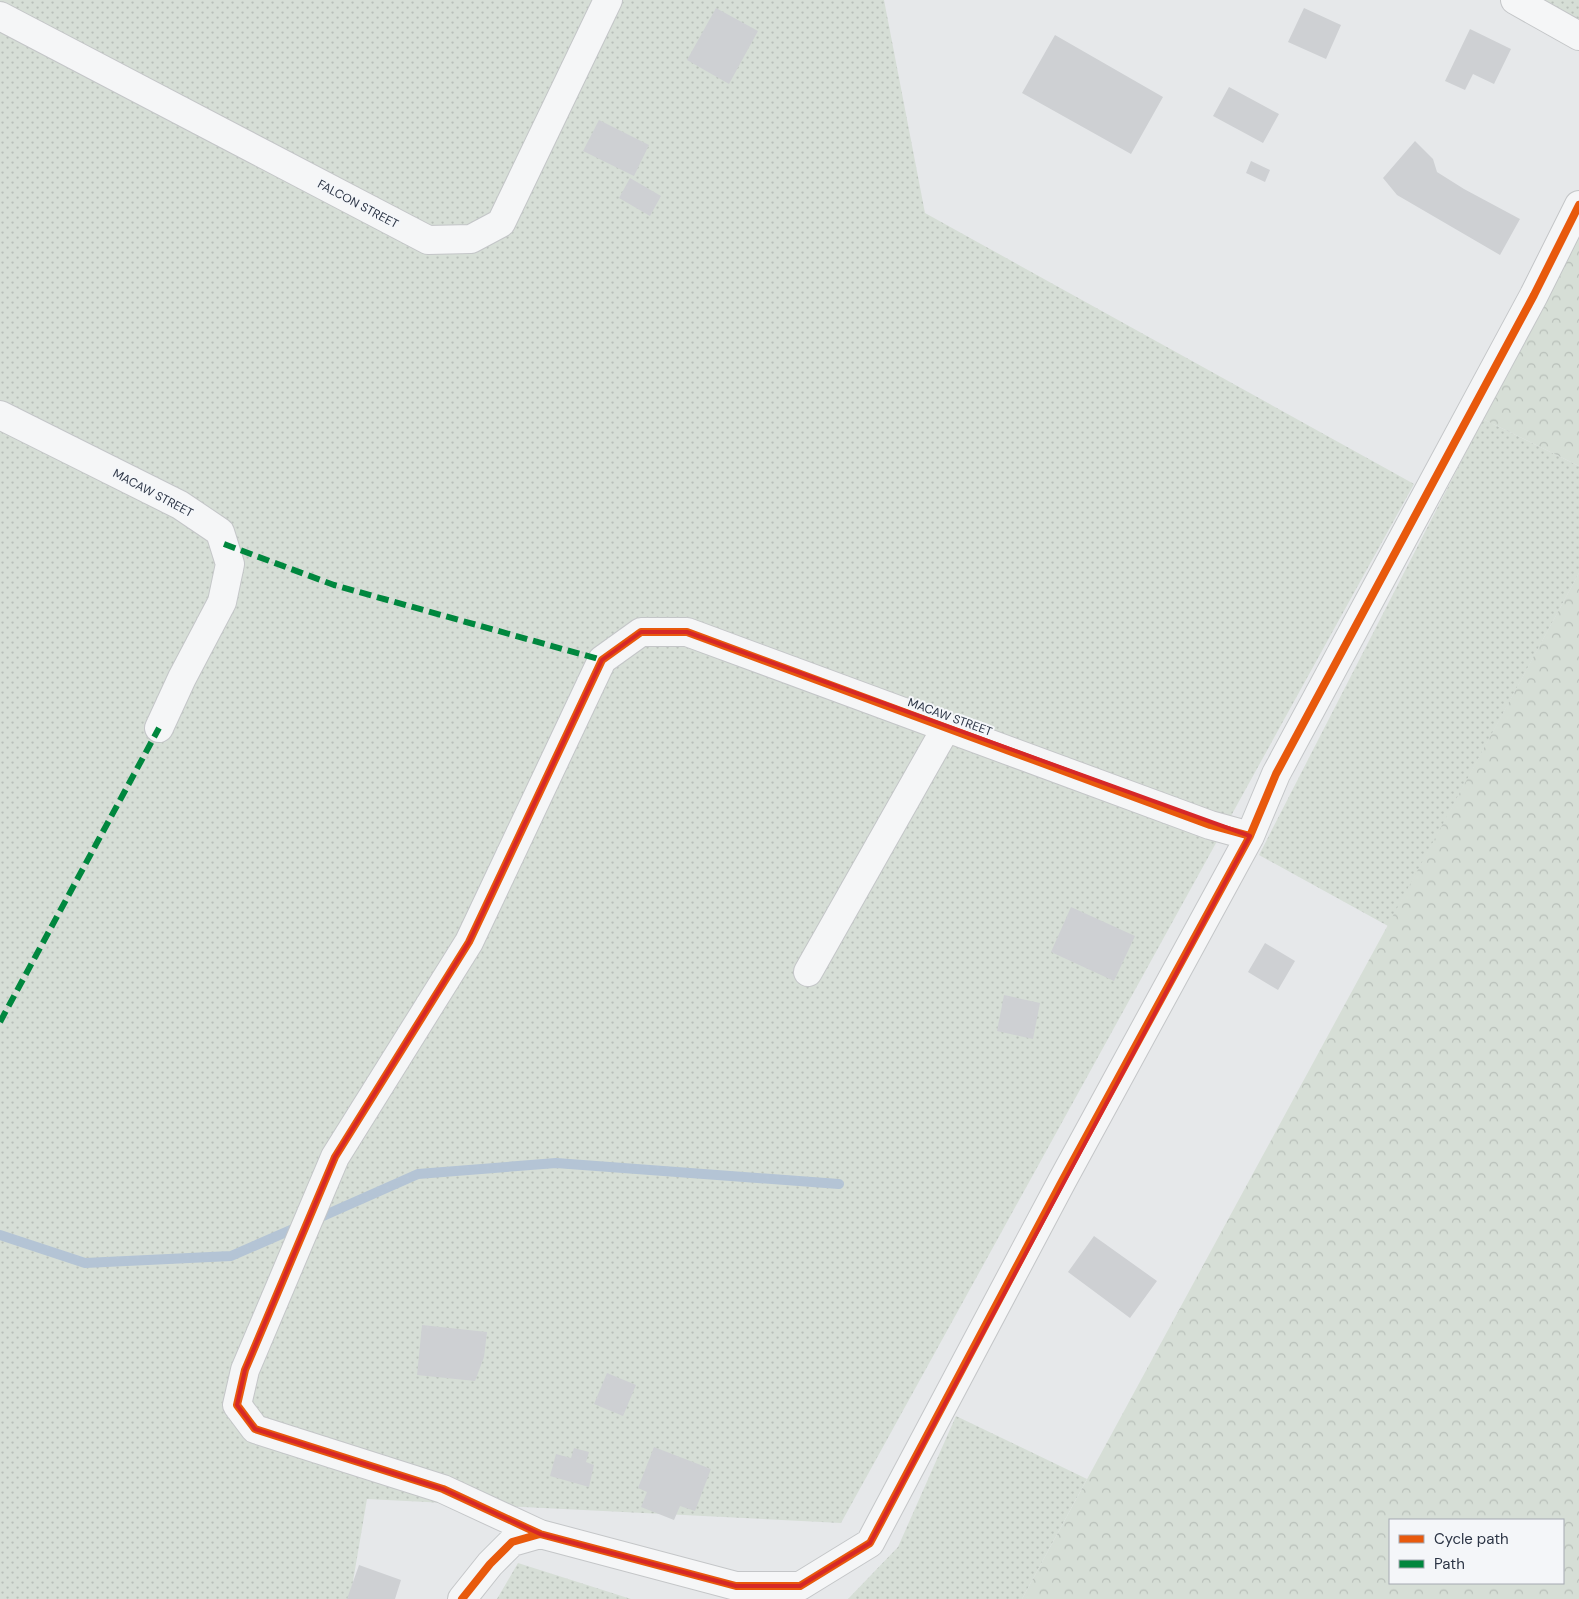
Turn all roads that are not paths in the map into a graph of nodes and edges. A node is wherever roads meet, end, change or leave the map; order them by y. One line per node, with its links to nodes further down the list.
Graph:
1 (608, 0): 3 (street, FALCON STREET)
2 (1515, 0): 4 (street)
3 (0, 16)
4 (1579, 36)
5 (1579, 205): 9 (street)
6 (0, 415): 7 (street, MACAW STREET)
7 (159, 728)
8 (946, 728): 9 (street, MACAW STREET); 10 (street); 11 (street, MACAW STREET)
9 (1250, 836): 11 (street)
10 (808, 972)
11 (540, 1534): 12 (street)
12 (462, 1599)

